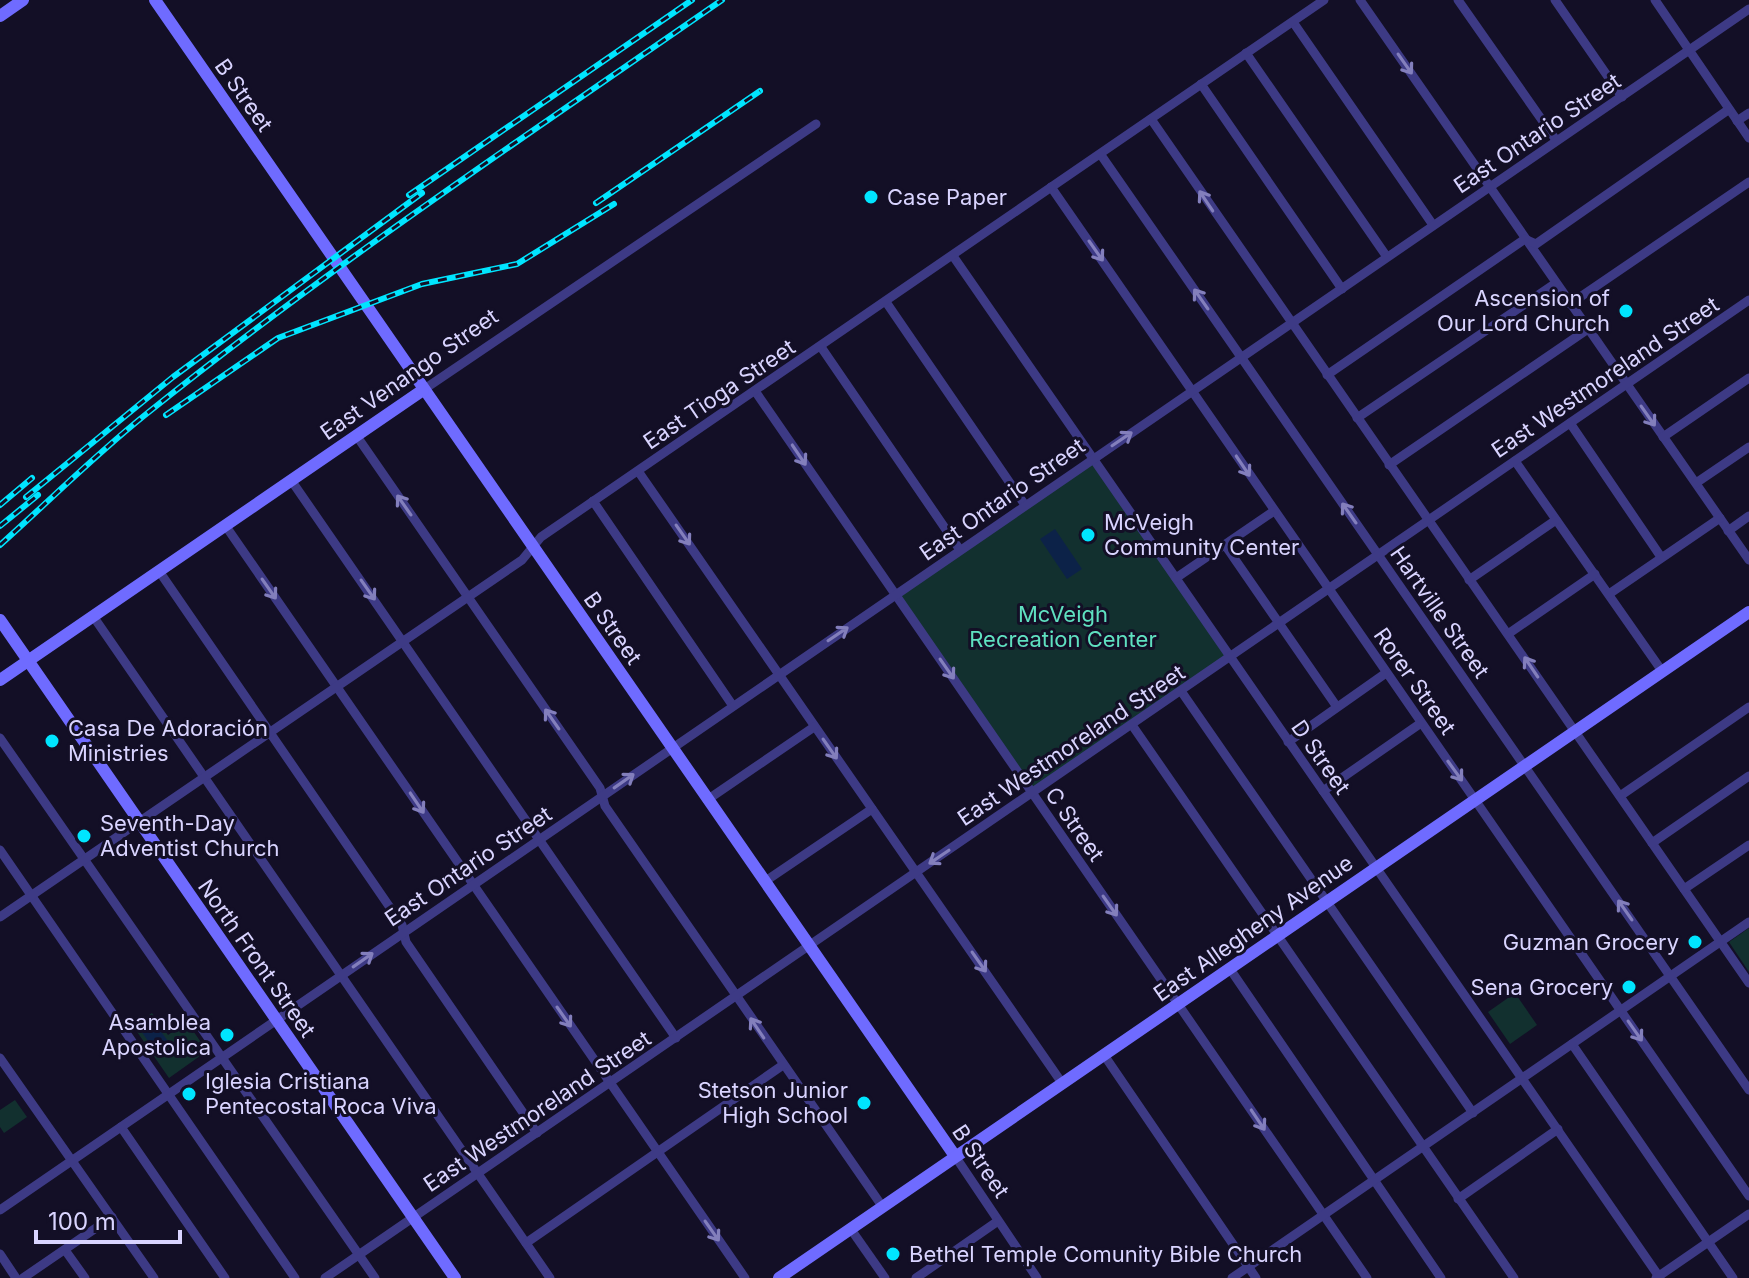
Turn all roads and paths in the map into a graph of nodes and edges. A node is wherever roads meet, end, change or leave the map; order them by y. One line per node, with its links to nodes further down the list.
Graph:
1 (23, 0): 9 (main road)
2 (155, 0): 42 (main road, B Street)
3 (1324, 0): 10 (street, East Tioga Street)
4 (1360, 0): 24 (street, one-way to 24)
5 (1458, 0): 21 (street)
6 (1555, 0): 14 (street)
7 (1655, 0): 11 (street)
8 (1749, 9): 11 (street, East Ontario Street)
9 (0, 16)
10 (1293, 22): 12 (street, East Tioga Street); 26 (street)
11 (1689, 50): 14 (street, East Ontario Street); 15 (street)
12 (1246, 53): 13 (street, East Tioga Street); 29 (street)
13 (1201, 84): 17 (street, East Tioga Street); 31 (street)
14 (1622, 97): 21 (street, East Ontario Street)
15 (1728, 110): 18 (street); 27 (street)
16 (1749, 113): 18 (street)
17 (1151, 119): 22 (street, East Tioga Street); 35 (street, one-way to 17)
18 (1737, 121): 20 (street)
19 (816, 124): 42 (street, East Venango Street)
20 (1749, 138)
21 (1556, 140): 24 (street, East Ontario Street)
22 (1101, 155): 25 (street, East Tioga Street); 38 (street, Hartville Street, one-way to 22)
23 (1749, 182): 34 (street)
24 (1491, 186): 26 (street, East Ontario Street); 27 (street)
25 (1051, 187): 28 (street, East Tioga Street); 44 (street, Rorer Street, one-way to 44)
26 (1433, 225): 29 (street, East Ontario Street)
27 (1525, 239): 30 (street); 39 (street)
28 (953, 256): 33 (street, East Tioga Street); 50 (street, D Street)
29 (1387, 257): 31 (street, East Ontario Street)
30 (1556, 283): 34 (street); 45 (street)
31 (1342, 289): 35 (street, East Ontario Street)
32 (1749, 300): 41 (street, East Westmoreland Street)
33 (886, 302): 37 (street, East Tioga Street); 57 (street)
34 (1570, 304): 36 (street)
35 (1291, 325): 38 (street, East Ontario Street); 39 (street)
36 (1588, 329): 41 (street); 52 (street)
37 (821, 347): 43 (street, East Tioga Street); 67 (street)
38 (1241, 357): 44 (street, East Ontario Street); 68 (street, Hartville Street, one-way to 38)
39 (1327, 375): 45 (street)
40 (1749, 378): 48 (street)
41 (1626, 385): 46 (street, East Westmoreland Street); 48 (street, one-way to 48)
42 (423, 390): 47 (main road, East Venango Street); 66 (main road, B Street)
43 (755, 391): 53 (street, East Tioga Street); 77 (street, C Street, one-way to 77)
44 (1192, 391): 50 (street, East Ontario Street, one-way to 44); 58 (street, Rorer Street, one-way to 58)
45 (1357, 418): 52 (street)
46 (1570, 423): 51 (street, East Westmoreland Street); 69 (street)
47 (356, 435): 54 (main road, East Venango Street); 78 (street, one-way to 47)
48 (1663, 437): 55 (street)
49 (1749, 447): 55 (street)
50 (1093, 458): 57 (street, East Ontario Street); 73 (street, D Street)
51 (1515, 461): 61 (street); 62 (street, East Westmoreland Street)
52 (1389, 465): 62 (street)
53 (638, 471): 56 (street, East Tioga Street); 89 (street, one-way to 89)
54 (291, 480): 63 (main road, East Venango Street); 84 (street, one-way to 84)
55 (1696, 483): 60 (street)
56 (593, 501): 66 (street, East Tioga Street); 93 (street)
57 (1025, 505): 67 (street, East Ontario Street)
58 (1274, 511): 65 (street); 75 (street, Rorer Street)
59 (1749, 516): 64 (street)
60 (1720, 518): 64 (street); 69 (street)
61 (1556, 520): 72 (street); 74 (street)
62 (1428, 521): 68 (street, East Westmoreland Street); 74 (street)
63 (225, 525): 71 (main road, East Venango Street); 91 (street, one-way to 91)
64 (1728, 531): 70 (street)
65 (1225, 545): 73 (street); 82 (street)
66 (533, 548): 78 (street, East Tioga Street); 103 (main road, B Street)
67 (960, 550): 77 (street, East Ontario Street)
68 (1378, 554): 75 (street, East Westmoreland Street); 104 (street, Hartville Street)
69 (1661, 557): 76 (street)
70 (1749, 560)
71 (159, 571): 80 (main road, East Venango Street); 100 (street)
72 (1595, 574): 76 (street); 83 (street)
73 (1176, 578): 85 (street, D Street)
74 (1469, 580): 83 (street)
75 (1329, 588): 82 (street, East Westmoreland Street); 88 (street, Rorer Street)
76 (1609, 594): 87 (street)
77 (895, 595): 89 (street, East Ontario Street, one-way to 77); 108 (street, C Street, one-way to 108)
78 (467, 596): 84 (street, East Tioga Street); 110 (street, one-way to 78)
79 (1749, 612): 87 (main road, East Allegheny Avenue)
80 (93, 616): 86 (main road, East Venango Street); 106 (street)
81 (0, 620): 86 (main road, North Front Street)
82 (1281, 623): 85 (street, East Westmoreland Street); 94 (street)
83 (1508, 634): 99 (street, one-way to 83)
84 (403, 641): 91 (street, East Tioga Street); 115 (street)
85 (1230, 657): 92 (street, East Westmoreland Street); 102 (street, D Street)
86 (28, 661): 90 (main road, East Venango Street); 114 (main road, North Front Street)
87 (1662, 671): 99 (main road, East Allegheny Avenue)
88 (1386, 673): 94 (street); 96 (street, Rorer Street)
89 (780, 674): 93 (street, East Ontario Street); 98 (street)
90 (0, 680)
91 (337, 687): 100 (street, East Tioga Street); 123 (street, one-way to 123)
92 (1181, 691): 97 (street, East Westmoreland Street); 126 (street)
93 (733, 706): 103 (street, East Ontario Street)
94 (1337, 707): 102 (street)
95 (1749, 707): 109 (street)
96 (1421, 723): 107 (street); 111 (street, Rorer Street, one-way to 111)
97 (1132, 725): 108 (street, East Westmoreland Street); 130 (street)
98 (814, 727): 112 (street); 113 (street, one-way to 113)
99 (1575, 732): 104 (main road, East Allegheny Avenue); 109 (street)
100 (269, 733): 106 (street, East Tioga Street); 129 (street)
101 (0, 738): 119 (street)
102 (1288, 742): 107 (street, D Street)
103 (672, 748): 110 (street, East Ontario Street, one-way to 103); 112 (main road, B Street)
104 (1524, 764): 111 (main road, East Allegheny Avenue); 135 (street, Hartville Street, one-way to 104)
105 (1749, 776): 116 (street)
106 (204, 778): 114 (street, East Tioga Street); 134 (street)
107 (1323, 791): 120 (street, D Street)
108 (1032, 793): 121 (street, East Westmoreland Street, one-way to 121); 138 (street, C Street, one-way to 138)
109 (1620, 796): 116 (street)
110 (602, 797): 115 (street, East Ontario Street); 137 (street)
111 (1475, 798): 120 (main road, East Allegheny Avenue); 139 (street, Rorer Street)
112 (707, 800): 122 (main road, B Street)
113 (872, 809): 121 (street); 122 (street)
114 (139, 822): 119 (street, East Tioga Street); 140 (main road, North Front Street)
115 (540, 839): 123 (street, East Ontario Street); 141 (street)
116 (1652, 843): 124 (street)
117 (1749, 845): 124 (street)
118 (0, 850): 125 (street)
119 (84, 859): 125 (street, East Tioga Street); 144 (street)
120 (1377, 867): 126 (main road, East Allegheny Avenue); 147 (street, D Street)
121 (916, 873): 132 (street, East Westmoreland Street); 149 (street, one-way to 149)
122 (764, 882): 132 (main road, B Street)
123 (473, 885): 129 (street, East Ontario Street); 148 (street, one-way to 148)
124 (1684, 889): 131 (street)
125 (31, 895): 127 (street, East Tioga Street); 151 (street)
126 (1327, 901): 130 (main road, East Allegheny Avenue); 152 (street)
127 (0, 917)
128 (1749, 922): 131 (street)
129 (402, 933): 134 (street, East Ontario Street, one-way to 129); 155 (street)
130 (1277, 936): 133 (main road, East Allegheny Avenue); 156 (street)
131 (1720, 941): 135 (street); 136 (street)
132 (808, 947): 137 (street, East Westmoreland Street); 158 (main road, B Street)
133 (1230, 969): 138 (main road, East Allegheny Avenue); 161 (street)
134 (341, 975): 140 (street, East Ontario Street); 160 (street)
135 (1670, 976): 139 (street); 150 (street, Hartville Street)
136 (1749, 983)
137 (736, 996): 141 (street, East Westmoreland Street); 146 (street, one-way to 137)
138 (1178, 1004): 143 (main road, East Allegheny Avenue); 167 (street, C Street, one-way to 167)
139 (1621, 1010): 142 (street); 162 (street, Rorer Street, one-way to 162)
140 (276, 1021): 144 (street, East Ontario Street); 169 (main road, North Front Street)
141 (676, 1038): 148 (street, East Westmoreland Street)
142 (1572, 1044): 147 (street); 172 (street)
143 (1104, 1055): 149 (main road, East Allegheny Avenue); 177 (street)
144 (222, 1058): 151 (street, East Ontario Street); 176 (street)
145 (1, 1061): 159 (street)
146 (783, 1065): 157 (street); 164 (street)
147 (1522, 1078): 152 (street); 154 (street, D Street)
148 (609, 1083): 155 (street, East Westmoreland Street); 157 (street)
149 (1062, 1083): 158 (main road, East Allegheny Avenue)
150 (1749, 1090)
151 (168, 1094): 153 (street, East Ontario Street); 184 (street)
152 (1473, 1113): 156 (street)
153 (121, 1127): 159 (street, East Ontario Street); 183 (street)
154 (1558, 1129): 163 (street); 178 (street, D Street)
155 (537, 1133): 160 (street, East Westmoreland Street)
156 (1423, 1146): 161 (street); 163 (street)
157 (657, 1151): 173 (street); 189 (street, one-way to 189)
158 (955, 1156): 164 (main road, East Allegheny Avenue); 170 (street, B Street)
159 (73, 1160): 165 (street, East Ontario Street); 168 (street)
160 (477, 1174): 169 (street, East Westmoreland Street); 173 (street)
161 (1374, 1180): 167 (street); 197 (street)
162 (1749, 1196)
163 (1458, 1199): 198 (street)
164 (882, 1206): 171 (main road, East Allegheny Avenue)
165 (0, 1210)
166 (1749, 1214): 172 (street)
167 (1322, 1215): 177 (street); 196 (street, C Street)
168 (112, 1217): 174 (street); 182 (street)
169 (413, 1218): 176 (street, East Westmoreland Street); 187 (main road, North Front Street)
170 (998, 1221): 192 (street); 193 (street, B Street)
171 (850, 1228): 190 (main road, East Allegheny Avenue); 191 (street)
172 (1708, 1242): 178 (street); 199 (street)
173 (526, 1243): 188 (street)
174 (65, 1250): 180 (street); 181 (street)
175 (0, 1254): 179 (street)
176 (359, 1255): 185 (street, East Westmoreland Street); 186 (street)
177 (1248, 1267): 194 (street); 195 (street)
178 (1658, 1277)
179 (16, 1278)
180 (23, 1278)
181 (85, 1278)
182 (154, 1278)
183 (225, 1278)
184 (295, 1278)
185 (325, 1278)
186 (375, 1278)
187 (455, 1278)
188 (550, 1278)
189 (745, 1278)
190 (779, 1278)
191 (885, 1278)
192 (916, 1278)
193 (1037, 1278)
194 (1232, 1278)
195 (1256, 1278)
196 (1367, 1278)
197 (1441, 1278)
198 (1514, 1278)
199 (1733, 1278)

